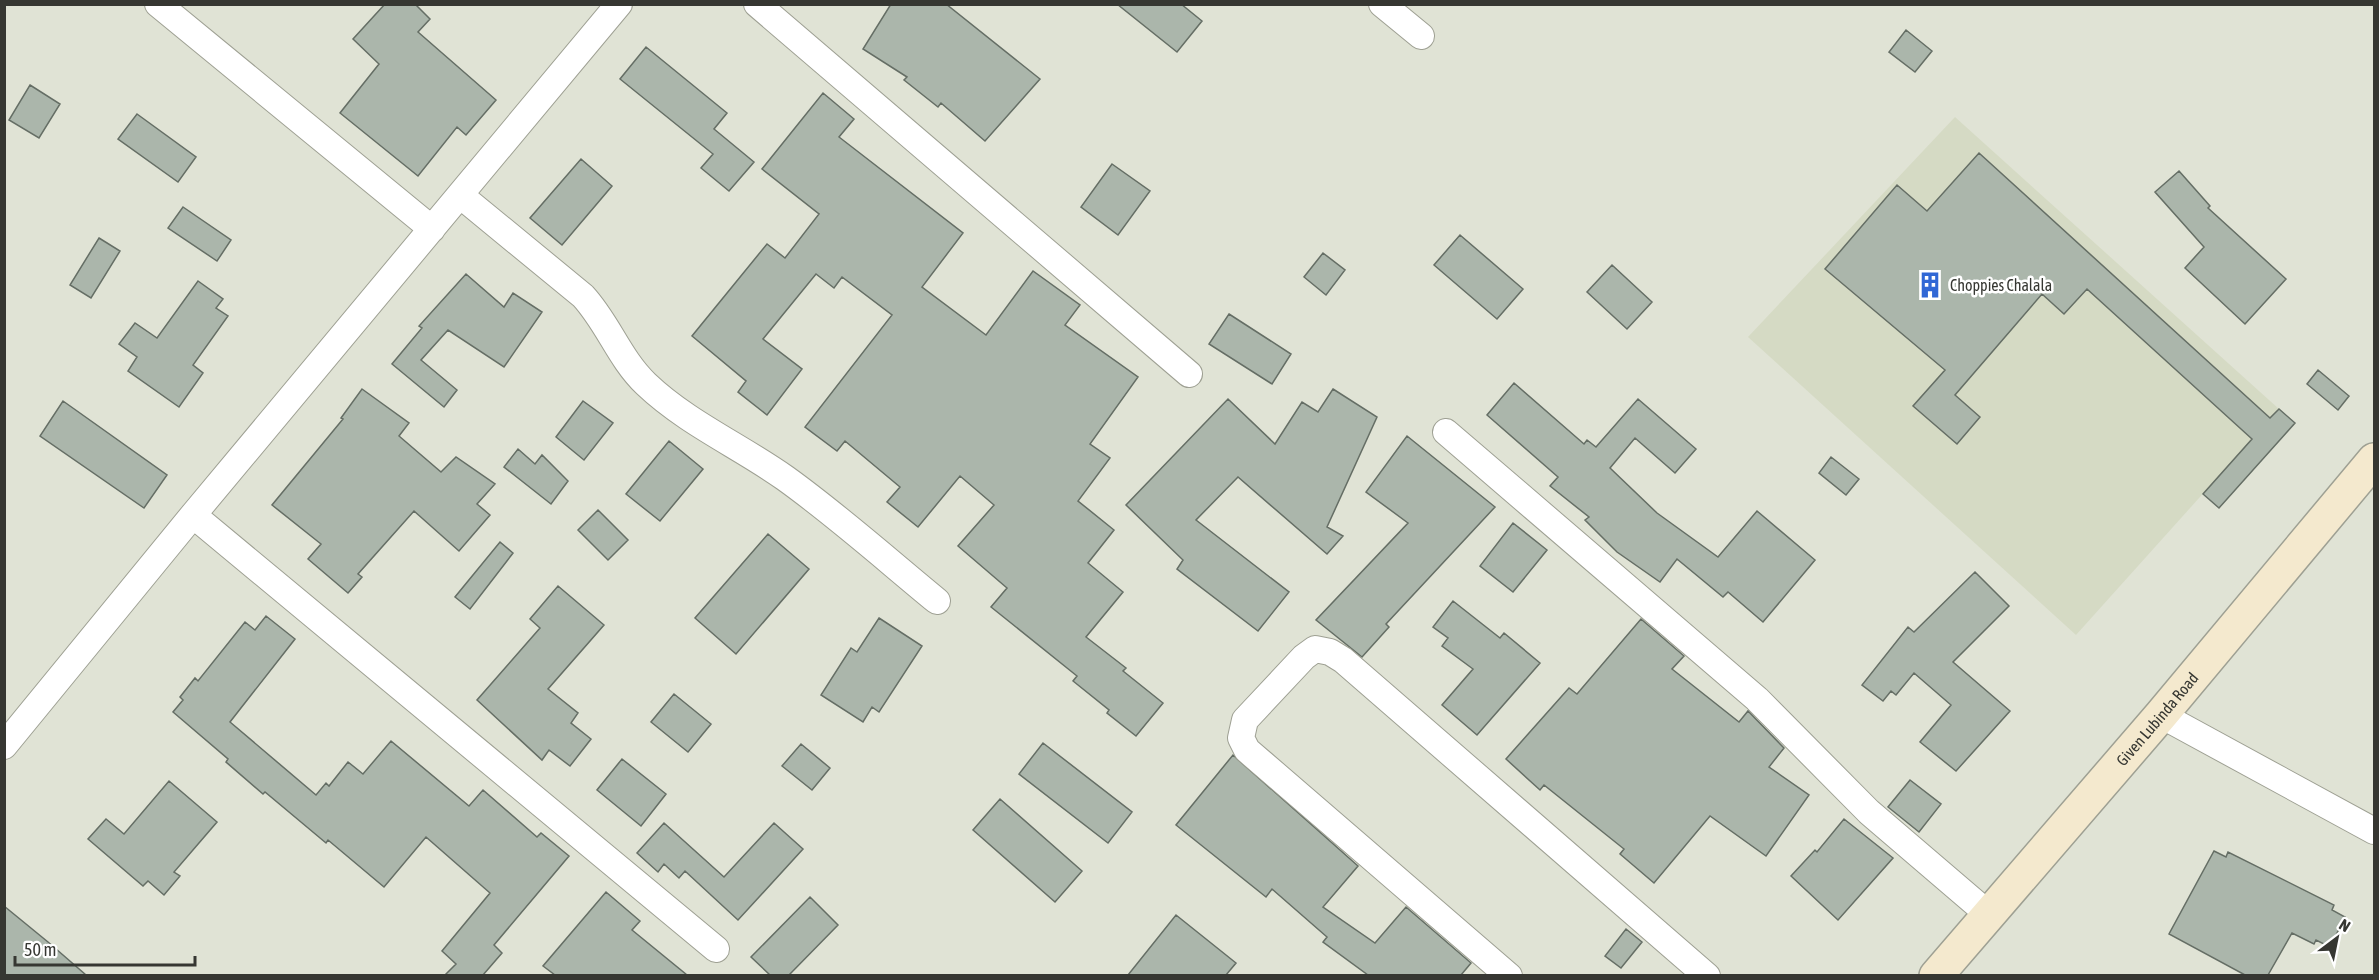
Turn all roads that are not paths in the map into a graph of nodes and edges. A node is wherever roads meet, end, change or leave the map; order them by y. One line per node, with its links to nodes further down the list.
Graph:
1 (158, 4): 7 (street)
2 (619, 4): 6 (street)
3 (757, 4): 8 (street)
4 (1382, 4): 5 (street)
5 (1420, 36)
6 (460, 195): 7 (street); 12 (street)
7 (432, 229): 11 (street)
8 (1189, 374)
9 (1446, 432): 16 (street)
10 (2374, 460): 13 (street, Given Lubinda Road)
11 (193, 514): 14 (street); 17 (street)
12 (937, 601)
13 (2161, 715): 15 (street); 16 (street, Given Lubinda Road)
14 (4, 746)
15 (2374, 831)
16 (1987, 913): 20 (street, Given Lubinda Road)
17 (716, 949)
18 (1509, 975): 19 (street)
19 (1707, 975)
20 (1936, 975)

